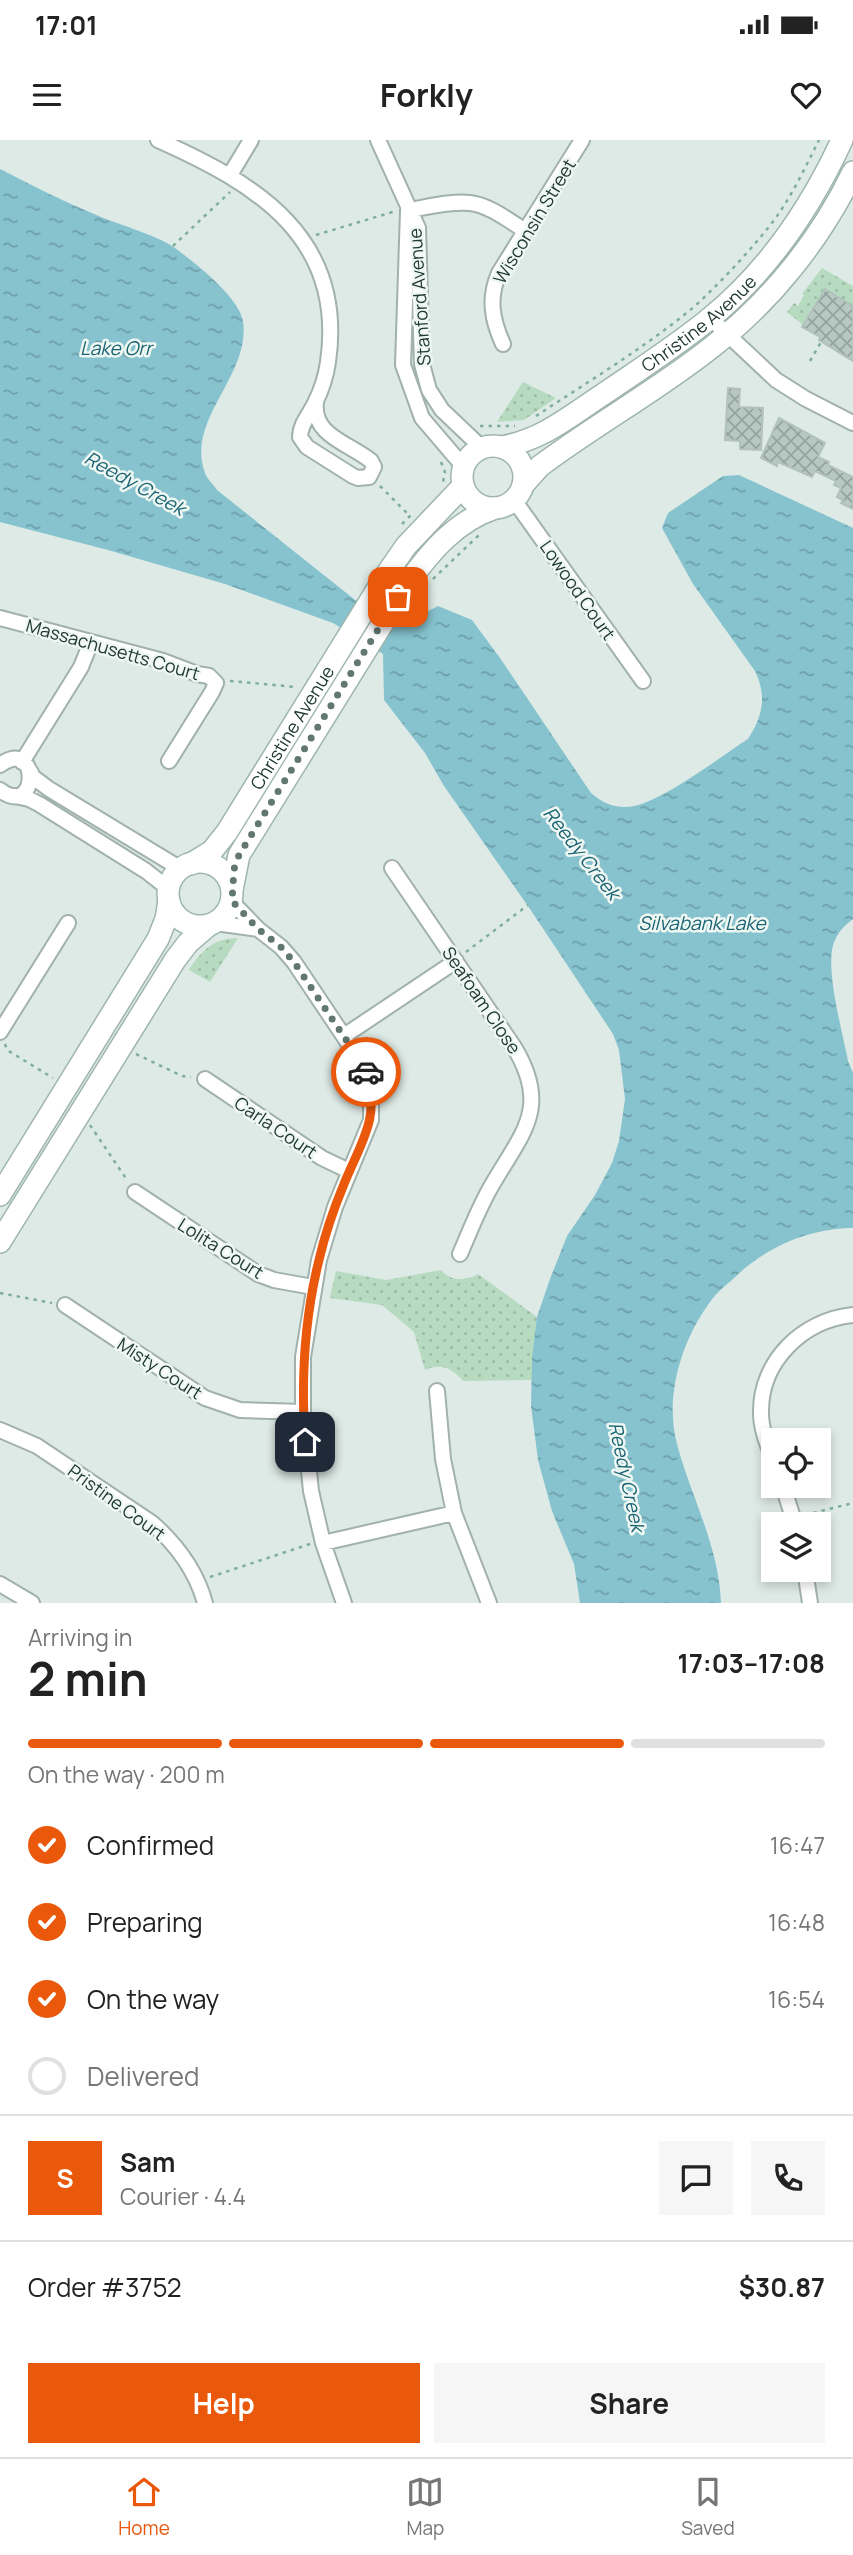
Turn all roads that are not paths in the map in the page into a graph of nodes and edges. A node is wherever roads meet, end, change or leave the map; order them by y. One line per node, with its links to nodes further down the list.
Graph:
1 (158, 140): 7 (street)
2 (251, 140): 7 (street)
3 (378, 140): 8 (street, Stanford Avenue)
4 (582, 140): 9 (street, Wisconsin Street)
5 (842, 140): 10 (main road, Christine Avenue)
6 (853, 172): 11 (main road, Christine Avenue)
7 (234, 178): 13 (street)
8 (408, 210): 9 (street); 15 (street, Stanford Avenue); 16 (street, Stanford Avenue)
9 (526, 231): 12 (street, Wisconsin Street)
10 (710, 318): 11 (street); 15 (main road, Christine Avenue)
11 (726, 335): 14 (street); 17 (main road, Christine Avenue)
12 (503, 344)
13 (314, 404): 13 (street)
14 (853, 423)
15 (492, 447): 16 (main road); 17 (main road)
16 (456, 478): 17 (main road); 25 (main road, Christine Avenue)
17 (511, 498): 20 (street, Lowood Court); 28 (main road, Christine Avenue)
18 (0, 618): 19 (street, Massachusetts Court)
19 (91, 642): 21 (street, Massachusetts Court); 23 (street)
20 (643, 681)
21 (169, 761)
22 (0, 765): 23 (street)
23 (26, 766): 24 (street); 25 (street)
24 (5, 794): 27 (street)
25 (186, 866): 27 (main road); 28 (main road)
26 (392, 868): 32 (street, Seafoam Close)
27 (169, 895): 30 (main road); 38 (main road)
28 (232, 895): 30 (main road); 31 (street)
29 (68, 923): 34 (street)
30 (212, 924): 31 (street); 39 (main road)
31 (258, 929): 33 (street)
32 (456, 961): 33 (street); 40 (street, Seafoam Close)
33 (344, 1036): 36 (street)
34 (2, 1037)
35 (205, 1079): 36 (street, Carla Court)
36 (349, 1171): 41 (street)
37 (135, 1192): 41 (street, Lolita Court)
38 (0, 1195)
39 (0, 1242)
40 (460, 1254)
41 (313, 1287): 45 (street)
42 (65, 1305): 45 (street, Misty Court)
43 (853, 1315): 46 (street)
44 (437, 1391): 48 (street)
45 (303, 1412): 49 (street)
46 (763, 1428)
47 (0, 1430): 53 (street, Pristine Court)
48 (454, 1513): 49 (street); 55 (street)
49 (323, 1543): 54 (street)
50 (807, 1582): 56 (street)
51 (0, 1584): 52 (street)
52 (32, 1603)
53 (205, 1603)
54 (344, 1603)
55 (489, 1603)
56 (810, 1603)

